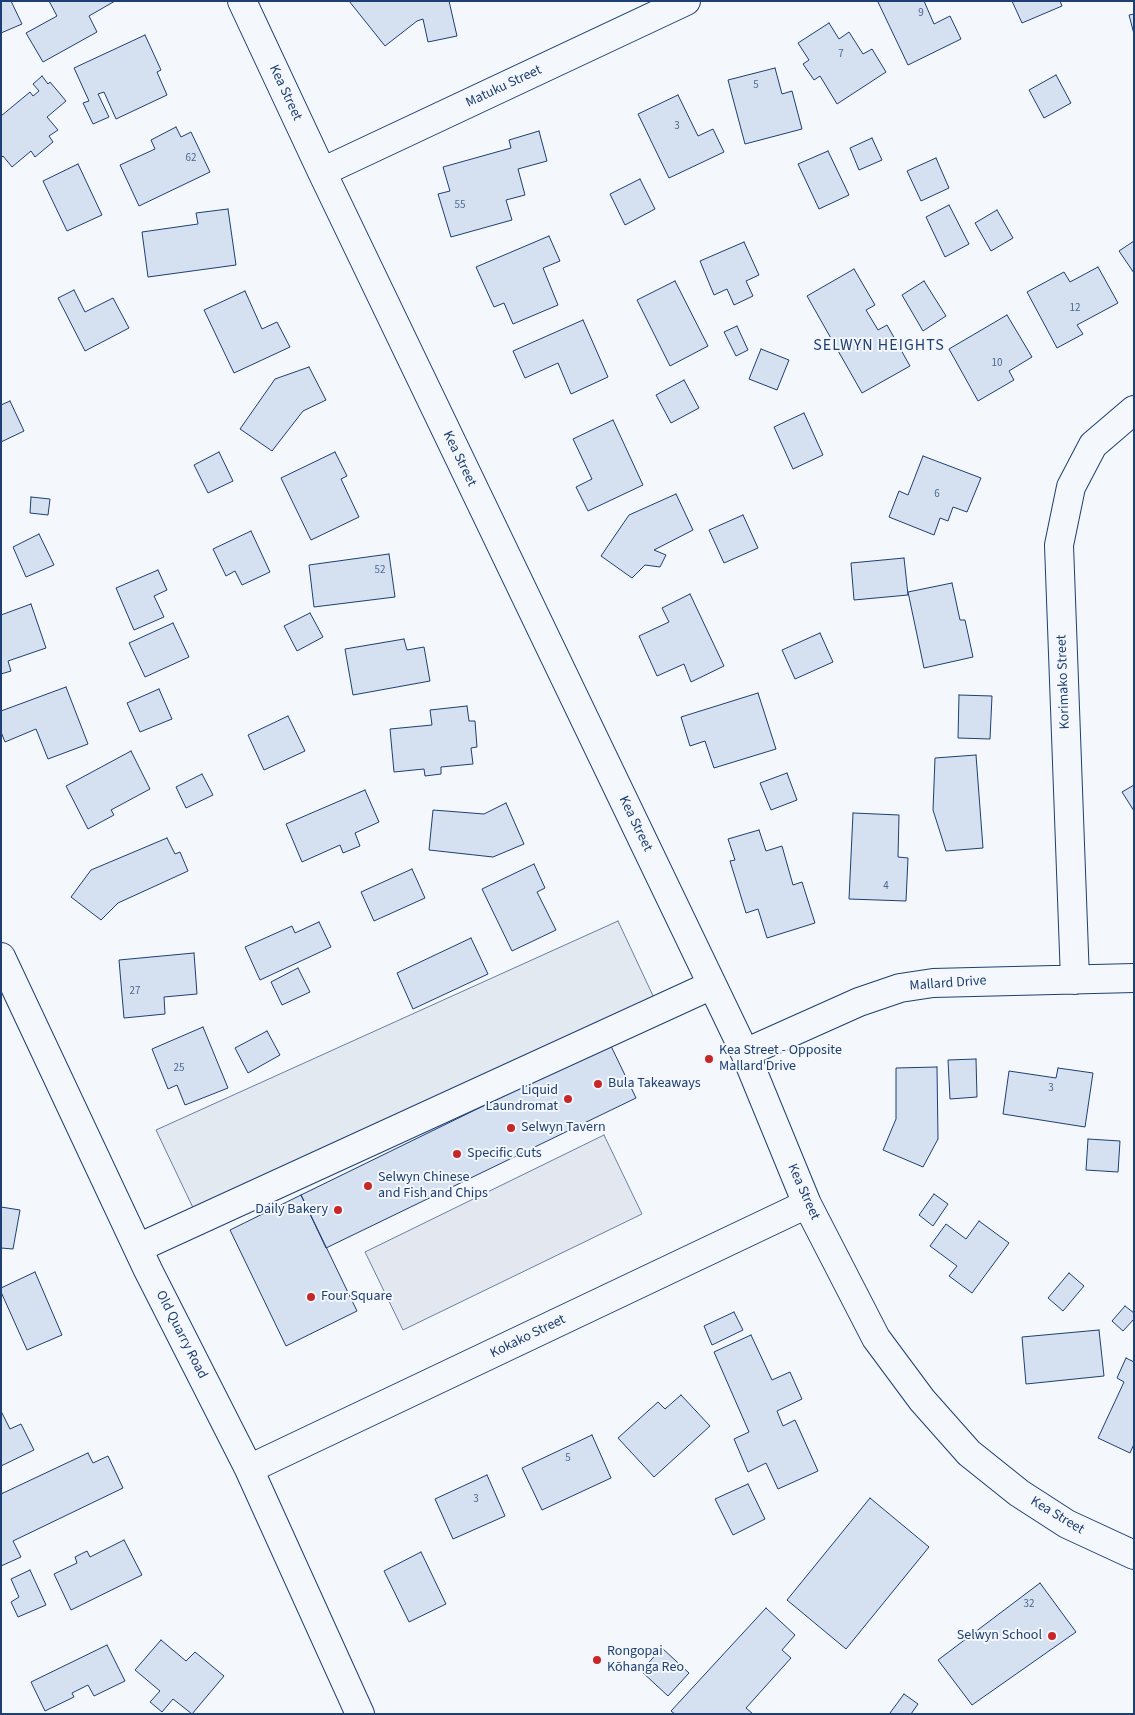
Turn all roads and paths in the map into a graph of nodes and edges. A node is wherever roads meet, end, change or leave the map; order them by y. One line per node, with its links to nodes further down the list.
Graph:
1 (242, 1): 3 (street, Kea Street)
2 (686, 1): 3 (street, Matuku Street)
3 (322, 172): 8 (street, Kea Street)
4 (1134, 410): 7 (street, Korimako Street)
5 (1, 957): 11 (street, Old Quarry Road)
6 (1134, 978): 7 (street, Mallard Drive)
7 (1075, 980): 9 (street, Mallard Drive)
8 (712, 985): 9 (street, Kea Street); 11 (street)
9 (745, 1053): 10 (street, Kea Street)
10 (807, 1204): 12 (street, Kokako Street); 13 (street, Kea Street)
11 (138, 1248): 12 (street, Old Quarry Road)
12 (249, 1469): 14 (street, Old Quarry Road)
13 (1134, 1555)
14 (360, 1714)

